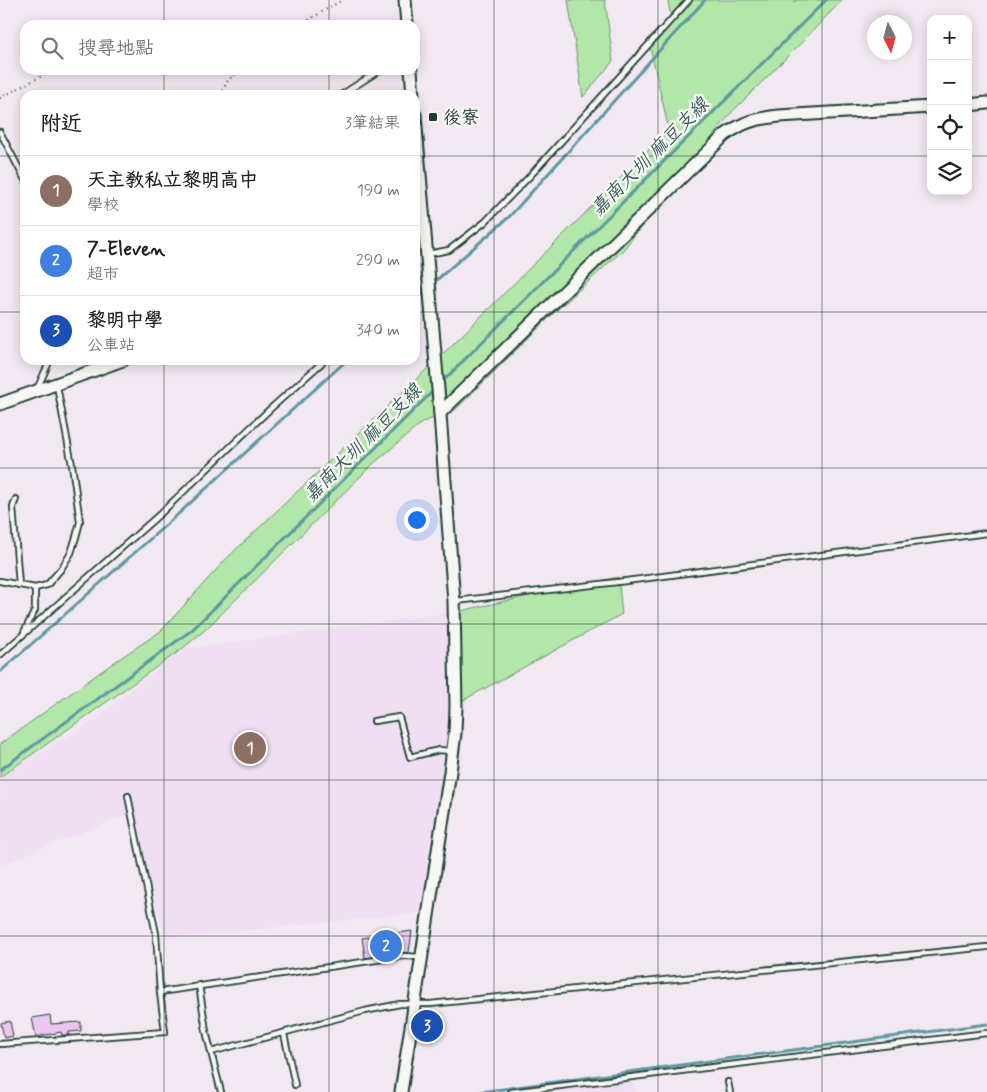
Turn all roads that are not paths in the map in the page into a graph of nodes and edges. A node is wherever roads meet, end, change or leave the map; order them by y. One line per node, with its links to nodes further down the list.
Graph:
1 (405, 0): 3 (main road)
2 (689, 0): 14 (lane)
3 (407, 20)
4 (372, 75): 6 (lane)
5 (411, 75): 7 (main road)
6 (349, 90)
7 (413, 90)
8 (987, 104): 9 (main road)
9 (972, 105)
10 (927, 107): 21 (main road)
11 (0, 132): 12 (lane)
12 (20, 170)
13 (420, 232): 14 (main road)
14 (421, 255): 21 (main road)
15 (48, 365): 19 (lane)
16 (109, 365): 18 (main road)
17 (318, 365): 28 (lane)
18 (57, 383): 19 (main road); 26 (lane)
19 (36, 391): 20 (main road)
20 (0, 404)
21 (440, 413): 27 (main road)
22 (16, 499): 25 (lane)
23 (987, 533): 27 (lane)
24 (0, 581): 25 (lane)
25 (19, 585): 26 (lane)
26 (35, 588): 28 (lane)
27 (454, 602): 31 (main road)
28 (23, 636): 29 (lane)
29 (0, 655)
30 (374, 721): 31 (lane)
31 (452, 751): 34 (main road)
32 (128, 796): 36 (lane)
33 (987, 947): 37 (lane)
34 (421, 958): 35 (lane); 37 (main road)
35 (199, 985): 36 (lane); 41 (lane)
36 (160, 992): 40 (lane)
37 (414, 1004): 39 (lane); 45 (main road)
38 (987, 1033): 46 (lane)
39 (284, 1034): 41 (lane); 43 (lane)
40 (0, 1044)
41 (212, 1052): 44 (lane)
42 (728, 1082): 47 (lane)
43 (295, 1085)
44 (221, 1092)
45 (401, 1092)
46 (511, 1092)
47 (730, 1092)

